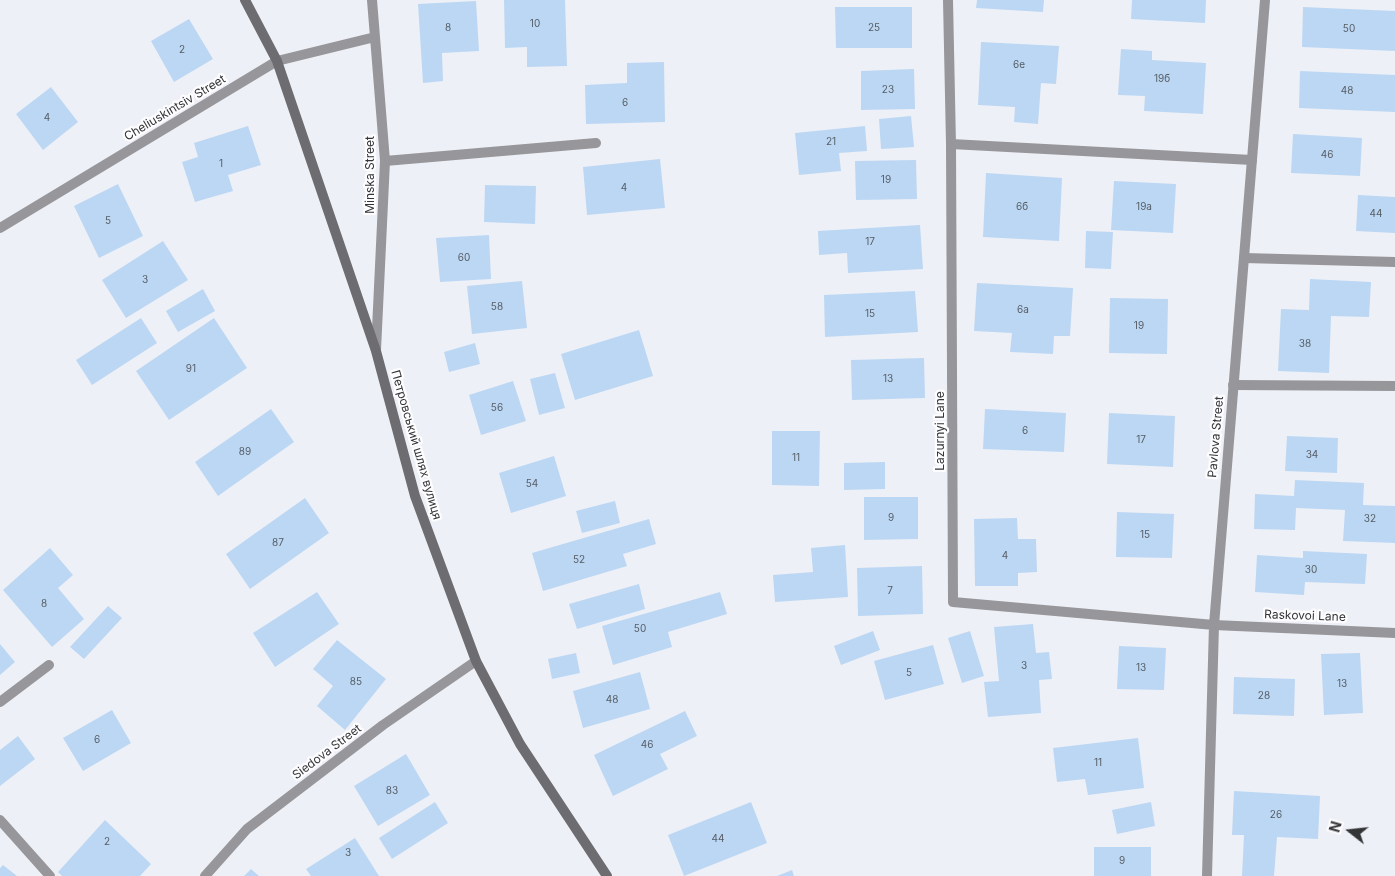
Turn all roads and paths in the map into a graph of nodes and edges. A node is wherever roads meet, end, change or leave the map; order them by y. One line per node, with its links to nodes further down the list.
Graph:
1 (245, 0): 6 (street, Петровський шлях вулиця)
2 (372, 0): 5 (street, Minska Street)
3 (948, 0): 8 (street, Lazurnyi Lane)
4 (1265, 0): 9 (street, Pavlova Street)
5 (375, 37): 6 (street, Cheliuskintsiv Street); 10 (street, Minska Street)
6 (277, 61): 11 (street, Cheliuskintsiv Street); 14 (street, Петровський шлях вулиця)
7 (596, 143): 10 (street)
8 (951, 144): 9 (street); 17 (street, Lazurnyi Lane)
9 (1252, 160): 12 (street, Pavlova Street)
10 (385, 161): 14 (street, Minska Street)
11 (0, 228)
12 (1244, 258): 13 (street); 15 (street, Pavlova Street)
13 (1395, 262)
14 (376, 351): 19 (street, Петровський шлях вулиця)
15 (1233, 385): 16 (street); 17 (street, Pavlova Street)
16 (1395, 386)
17 (1214, 625): 18 (street, Raskovoi Lane); 26 (street, Pavlova Street)
18 (1395, 633)
19 (476, 661): 24 (street, Siedova Street); 25 (street, Петровський шлях вулиця)
20 (49, 664): 21 (street)
21 (0, 702)
22 (0, 820): 23 (street)
23 (50, 876)
24 (205, 876)
25 (607, 876)
26 (1207, 876)

